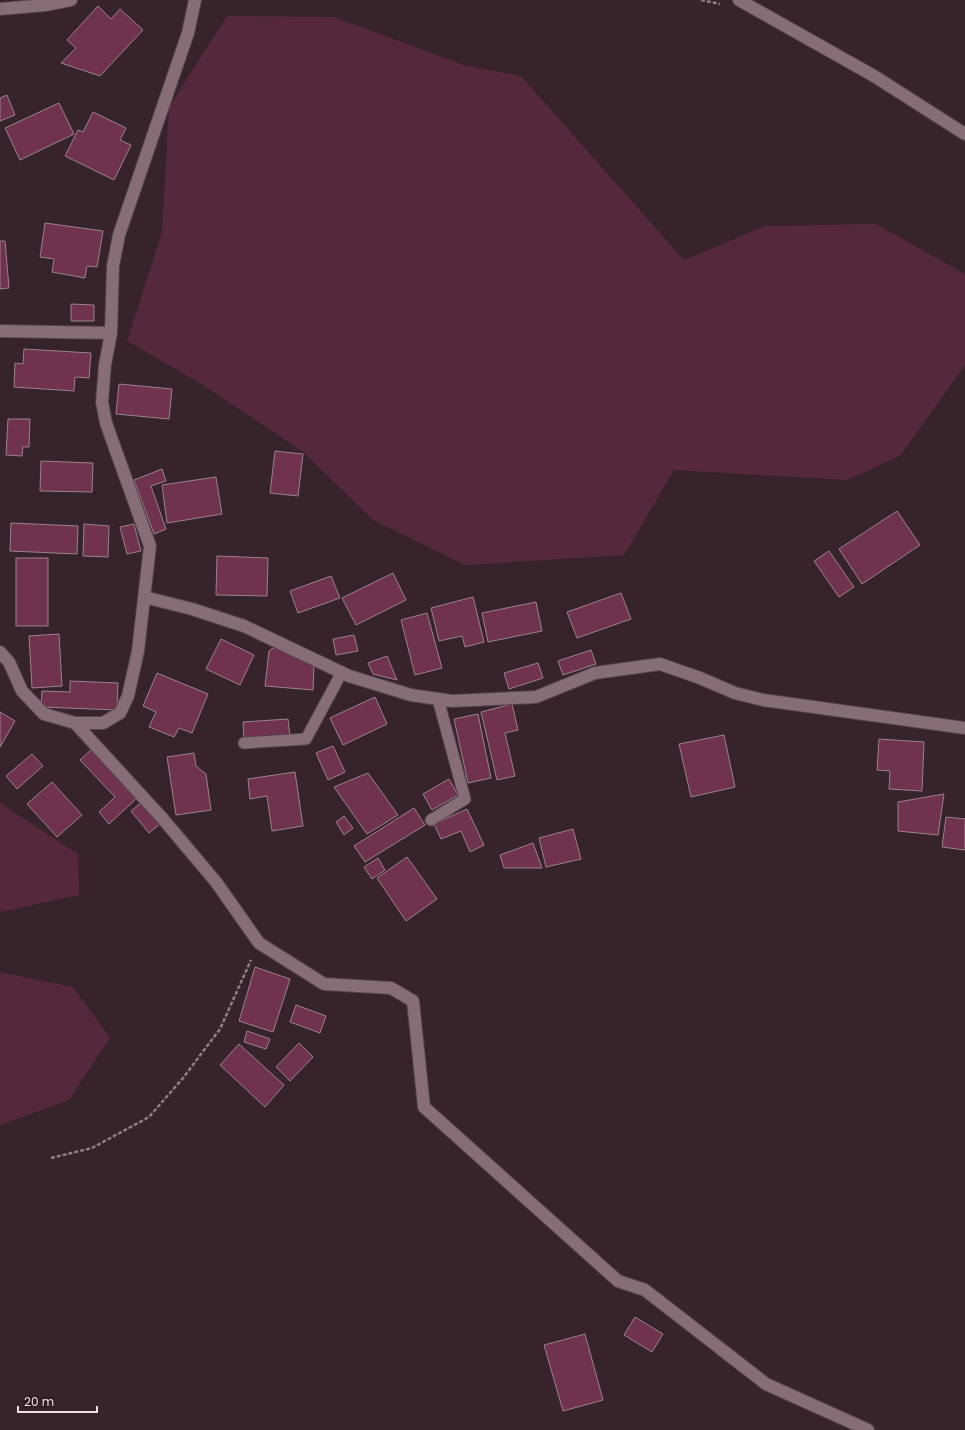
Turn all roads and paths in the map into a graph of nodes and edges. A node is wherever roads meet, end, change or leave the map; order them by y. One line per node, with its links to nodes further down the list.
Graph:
1 (71, 0): 4 (street)
2 (195, 0): 7 (street)
3 (739, 0): 5 (street)
4 (0, 9)
5 (965, 134)
6 (0, 331): 7 (street)
7 (111, 333): 8 (street)
8 (144, 596): 10 (street); 12 (street)
9 (0, 652): 12 (street)
10 (342, 672): 11 (street); 14 (lane)
11 (438, 699): 13 (street); 15 (lane)
12 (75, 723): 16 (street)
13 (965, 728)
14 (244, 743)
15 (432, 820)
16 (259, 943): 17 (path); 18 (street)
17 (51, 1158)
18 (868, 1430)

